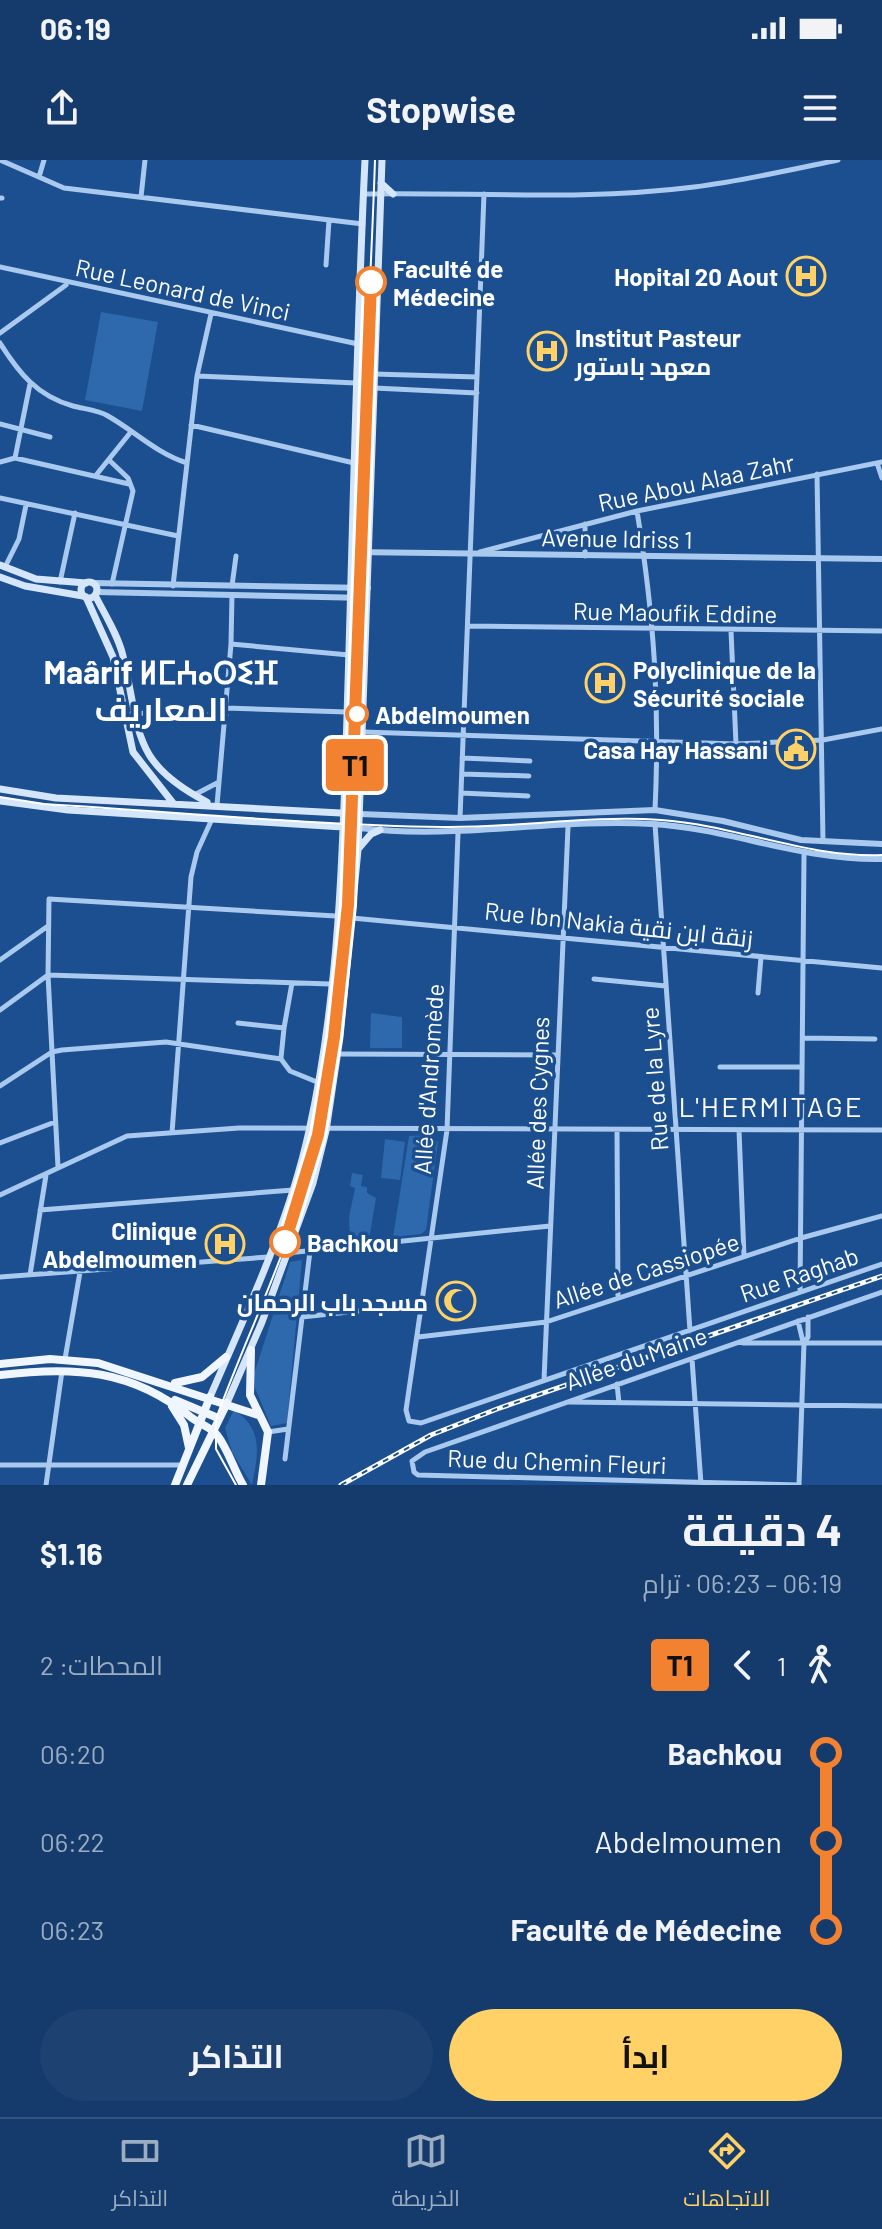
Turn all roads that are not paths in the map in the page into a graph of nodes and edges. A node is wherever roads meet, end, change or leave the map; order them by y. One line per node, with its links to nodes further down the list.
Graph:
1 (0, 160): 7 (street)
2 (44, 160): 7 (street)
3 (145, 160): 13 (street)
4 (365, 160): 9 (main road)
5 (382, 160): 8 (main road)
6 (838, 160): 12 (street)
7 (39, 177): 13 (street)
8 (381, 183): 10 (main road); 11 (main road)
9 (363, 194): 10 (street); 15 (main road)
10 (380, 194): 11 (street); 23 (main road)
11 (393, 194): 12 (street)
12 (484, 194): 25 (street)
13 (141, 197): 14 (street)
14 (329, 220): 15 (street); 16 (street)
15 (363, 224): 22 (main road)
16 (326, 265)
17 (0, 267): 18 (street, Rue Leonard de Vinci)
18 (67, 284): 19 (street, Rue Leonard de Vinci); 20 (street)
19 (211, 314): 22 (street, Rue Leonard de Vinci); 24 (street)
20 (0, 333)
21 (0, 343): 27 (street)
22 (359, 344): 26 (main road)
23 (374, 374): 25 (street); 28 (main road)
24 (197, 376): 26 (street); 31 (street)
25 (478, 377): 29 (street)
26 (357, 383): 40 (main road)
27 (30, 384): 32 (street); 33 (street)
28 (374, 388): 29 (street); 53 (main road)
29 (477, 393): 54 (street)
30 (0, 424): 32 (street)
31 (191, 425): 39 (street); 40 (street)
32 (23, 430): 34 (street); 35 (street)
33 (130, 433): 36 (street); 39 (street)
34 (50, 437)
35 (15, 458): 37 (street); 41 (street)
36 (109, 460): 41 (street); 44 (street)
37 (0, 462)
38 (879, 462): 42 (street, Rue Abou Alaa Zahr); 43 (street)
39 (187, 463): 51 (street)
40 (355, 463): 52 (main road)
41 (97, 474): 44 (street)
42 (817, 474): 47 (street, Rue Abou Alaa Zahr); 58 (street)
43 (882, 478)
44 (129, 484): 49 (street)
45 (0, 498): 46 (street)
46 (26, 505): 48 (street); 60 (street)
47 (637, 511): 50 (street, Rue Abou Alaa Zahr); 57 (street)
48 (75, 513): 49 (street); 62 (street)
49 (126, 524): 51 (street); 64 (street)
50 (585, 524): 54 (street, Rue Abou Alaa Zahr); 56 (street)
51 (178, 536): 65 (street)
52 (352, 552): 53 (street, Avenue Idriss 1); 67 (main road)
53 (369, 553): 54 (street, Avenue Idriss 1); 68 (main road)
54 (472, 554): 56 (street, Avenue Idriss 1); 75 (street)
55 (236, 556): 66 (street)
56 (585, 556): 57 (street, Avenue Idriss 1)
57 (644, 557): 58 (street, Avenue Idriss 1); 76 (street)
58 (816, 558): 59 (street, Avenue Idriss 1); 79 (street)
59 (882, 559)
60 (2, 566): 62 (main road)
61 (0, 577): 72 (main road)
62 (60, 583): 63 (main road)
63 (89, 583): 64 (street); 70 (main road); 72 (main road)
64 (112, 584): 65 (street)
65 (173, 585): 66 (street); 69 (street)
66 (232, 586): 67 (street)
67 (351, 588): 68 (street); 73 (main road)
68 (368, 588): 74 (main road)
69 (173, 593): 70 (street); 71 (street)
70 (96, 594): 72 (main road); 85 (main road)
71 (232, 595): 73 (street); 80 (street)
72 (84, 596): 84 (main road)
73 (351, 598): 74 (street); 81 (main road)
74 (367, 598): 87 (main road)
75 (468, 626): 76 (street, Rue Maoufik Eddine); 88 (street)
76 (655, 631): 77 (street, Rue Maoufik Eddine); 90 (street)
77 (731, 631): 79 (street, Rue Maoufik Eddine); 91 (street)
78 (882, 631): 79 (street, Rue Maoufik Eddine)
79 (819, 632): 89 (street)
80 (231, 644): 81 (street); 82 (street)
81 (349, 655): 83 (main road)
82 (226, 712): 83 (street); 85 (street); 96 (street)
83 (347, 712): 100 (main road)
84 (123, 713): 85 (street); 103 (main road)
85 (133, 713): 99 (main road)
86 (882, 729): 89 (street)
87 (363, 732): 88 (street); 108 (main road)
88 (463, 736): 90 (street); 92 (street)
89 (823, 740): 91 (street); 117 (street)
90 (658, 741): 91 (street); 106 (street)
91 (736, 744)
92 (462, 758): 93 (street); 94 (street)
93 (530, 761)
94 (462, 774): 95 (street); 98 (street)
95 (529, 776)
96 (220, 782): 99 (street); 104 (street)
97 (0, 789): 103 (main road)
98 (461, 793): 101 (street); 110 (street)
99 (194, 795): 104 (main road)
100 (345, 796): 105 (main road); 107 (main road)
101 (528, 796)
102 (0, 801): 109 (main road)
103 (173, 803): 104 (main road)
104 (215, 805): 105 (main road)
105 (309, 810): 107 (main road)
106 (655, 810): 110 (street); 117 (street)
107 (344, 813): 108 (main road); 113 (main road)
108 (360, 814): 110 (street); 114 (main road)
109 (213, 818): 113 (main road); 122 (street)
110 (460, 818)
111 (655, 824): 112 (street); 120 (street); 128 (street, Rue de la Lyre)
112 (568, 827): 116 (street); 127 (street, Allée des Cygnes)
113 (343, 828): 114 (main road); 123 (main road)
114 (359, 828): 115 (street); 119 (main road)
115 (380, 830): 116 (street); 119 (main road)
116 (458, 833): 126 (street, Allée d'Andromède)
117 (823, 842): 118 (street)
118 (882, 844)
119 (358, 850): 124 (main road)
120 (804, 855): 121 (street); 131 (street)
121 (882, 859)
122 (188, 907): 123 (street); 125 (street); 135 (street)
123 (336, 916): 137 (main road)
124 (352, 918): 126 (street, Rue Ibn Nakia زنقة ابن نقية); 147 (main road)
125 (48, 925): 130 (street); 133 (street)
126 (455, 925): 127 (street, Rue Ibn Nakia زنقة ابن نقية); 148 (street, Allée d'Andromède)
127 (562, 935): 128 (street, Rue Ibn Nakia زنقة ابن نقية); 149 (street, Allée des Cygnes)
128 (663, 945): 129 (street, Rue Ibn Nakia زنقة ابن نقية); 138 (street, Rue de la Lyre)
129 (761, 957): 131 (street, Rue Ibn Nakia زنقة ابن نقية); 139 (street)
130 (0, 960)
131 (803, 960): 132 (street, Rue Ibn Nakia زنقة ابن نقية); 143 (street)
132 (882, 968)
133 (48, 975): 135 (street); 140 (street); 146 (street)
134 (594, 979): 138 (street)
135 (181, 980): 136 (street); 145 (street)
136 (292, 983): 137 (street); 142 (street)
137 (330, 984): 153 (main road)
138 (666, 986): 160 (street, Rue de la Lyre)
139 (758, 993)
140 (0, 1010)
141 (238, 1023): 142 (street)
142 (284, 1028): 150 (street)
143 (803, 1038): 144 (street); 152 (street)
144 (875, 1039)
145 (176, 1043): 146 (street); 150 (street); 165 (street)
146 (52, 1052): 154 (street); 155 (street)
147 (338, 1054): 148 (street); 164 (main road)
148 (450, 1055): 149 (street); 157 (street, Allée d'Andromède)
149 (557, 1055): 158 (street, Allée des Cygnes)
150 (281, 1059): 153 (street)
151 (720, 1067): 152 (street)
152 (802, 1067): 162 (street)
153 (317, 1082): 156 (main road)
154 (0, 1086)
155 (55, 1122): 166 (street); 167 (street)
156 (310, 1130): 164 (street); 165 (street); 169 (main road)
157 (447, 1130): 158 (street); 164 (street); 174 (street, Allée d'Andromède)
158 (554, 1130): 159 (street); 173 (street, Allée des Cygnes)
159 (617, 1130): 160 (street); 187 (street)
160 (675, 1130): 161 (street); 183 (street, Rue de la Lyre)
161 (739, 1130): 162 (street); 178 (street)
162 (801, 1130): 163 (street); 175 (street)
163 (882, 1130)
164 (326, 1131): 177 (main road)
165 (172, 1133): 167 (street)
166 (0, 1143)
167 (58, 1167): 168 (street)
168 (46, 1174): 170 (street); 171 (street)
169 (293, 1190): 171 (street); 179 (main road)
170 (0, 1195)
171 (40, 1210): 182 (street)
172 (882, 1216): 175 (street, Allée de Cassiopée)
173 (550, 1226): 174 (street); 192 (street, Allée des Cygnes)
174 (431, 1238): 176 (street); 188 (street, Allée d'Andromède)
175 (801, 1238): 178 (street, Allée de Cassiopée); 185 (street)
176 (310, 1251): 177 (street); 189 (street)
177 (287, 1253): 198 (main road)
178 (744, 1256): 183 (street, Allée de Cassiopée)
179 (268, 1257): 181 (street); 199 (main road)
180 (882, 1264): 185 (street, Rue Raghab)
181 (80, 1272): 182 (street); 200 (street)
182 (30, 1275): 184 (street)
183 (686, 1276): 187 (street, Allée de Cassiopée); 193 (street, Rue de la Lyre)
184 (0, 1277)
185 (800, 1292): 193 (street, Rue Raghab)
186 (882, 1292): 190 (street, Allée du Maine)
187 (618, 1298): 192 (street, Allée de Cassiopée)
188 (423, 1304): 189 (street); 194 (street, Allée d'Andromède)
189 (302, 1317): 221 (street)
190 (808, 1317): 191 (street, Allée du Maine); 196 (street)
191 (798, 1321): 195 (street, Allée du Maine); 196 (street)
192 (546, 1322): 194 (street, Allée de Cassiopée); 205 (street, Allée des Cygnes)
193 (690, 1331): 205 (street, Rue Raghab)
194 (418, 1337): 219 (street, Allée d'Andromède)
195 (736, 1343): 196 (street); 201 (street, Allée du Maine)
196 (804, 1343): 197 (street); 214 (street)
197 (882, 1343)
198 (251, 1350): 211 (main road); 217 (main road)
199 (226, 1357): 206 (main road); 208 (main road)
200 (65, 1359): 202 (main road); 206 (main road)
201 (692, 1359): 207 (street, Allée du Maine); 213 (street)
202 (0, 1364)
203 (62, 1370): 204 (main road); 209 (main road); 227 (street)
204 (0, 1375)
205 (544, 1380): 219 (street, Rue Raghab)
206 (166, 1382): 208 (main road)
207 (617, 1384): 210 (street, Allée du Maine); 212 (street)
208 (210, 1397): 211 (main road); 216 (main road)
209 (168, 1398): 216 (main road); 220 (main road); 224 (main road)
210 (564, 1402): 212 (street); 229 (street, Allée du Maine)
211 (227, 1403): 217 (main road); 218 (main road)
212 (619, 1403): 213 (street)
213 (695, 1404): 214 (street); 230 (street)
214 (801, 1405): 215 (street); 236 (street)
215 (882, 1406)
216 (203, 1412): 218 (main road); 220 (main road)
217 (258, 1415): 223 (main road)
218 (218, 1418): 222 (main road)
219 (409, 1421)
220 (199, 1424): 222 (main road); 224 (main road)
221 (288, 1429): 223 (street); 225 (street)
222 (212, 1431): 233 (main road); 234 (main road)
223 (268, 1432): 235 (main road)
224 (189, 1449): 228 (main road)
225 (285, 1459)
226 (0, 1465): 227 (street)
227 (48, 1465): 228 (street); 231 (street)
228 (183, 1465): 232 (main road)
229 (413, 1469): 230 (street, Rue du Chemin Fleuri)
230 (701, 1484): 236 (street, Rue du Chemin Fleuri)
231 (46, 1485)
232 (175, 1485)
233 (187, 1485)
234 (243, 1485)
235 (261, 1485)
236 (799, 1485)

